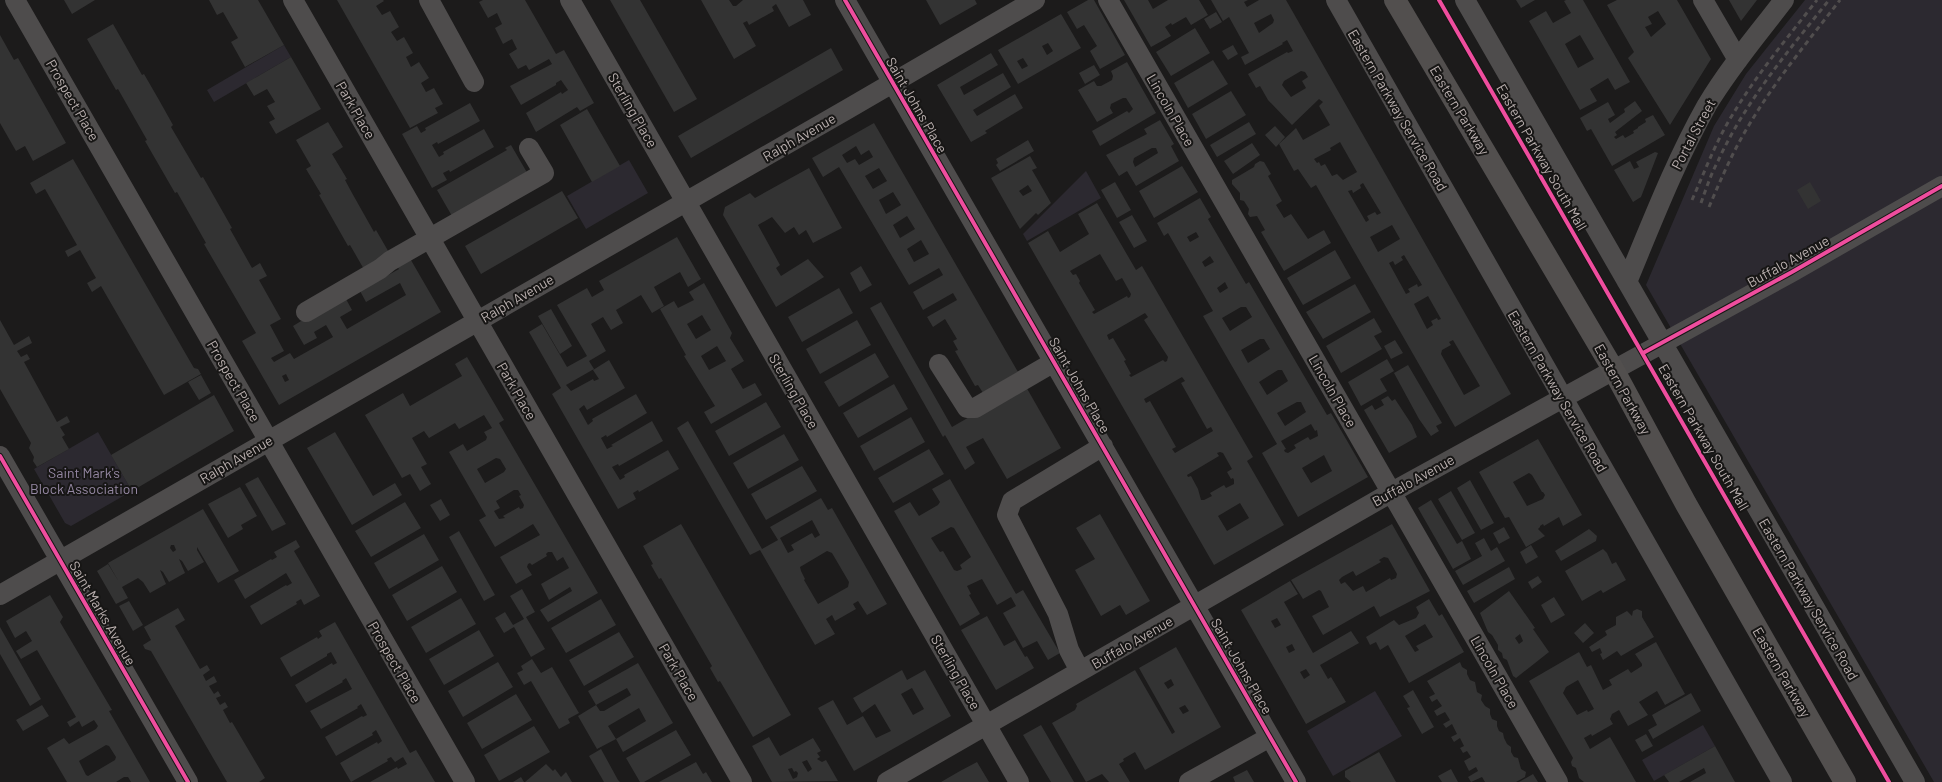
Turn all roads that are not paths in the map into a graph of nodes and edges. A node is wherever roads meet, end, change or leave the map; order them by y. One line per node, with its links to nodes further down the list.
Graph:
1 (15, 0): 28 (street, Prospect Place)
2 (293, 0): 19 (street, Park Place)
3 (429, 0): 14 (street)
4 (570, 0): 18 (street, Sterling Place)
5 (845, 0): 15 (street, Saint Johns Place)
6 (1034, 0): 15 (street, Ralph Avenue)
7 (1108, 0): 31 (street, Lincoln Place)
8 (1336, 0): 27 (street, Eastern Parkway Service Road)
9 (1395, 0): 26 (main road, Eastern Parkway)
10 (1465, 0): 20 (street, Eastern Parkway Service Road)
11 (1703, 0): 13 (street)
12 (1784, 0): 13 (street, Portal Street)
13 (1738, 60): 20 (street, Portal Street)
14 (474, 82)
15 (892, 83): 18 (street, Ralph Avenue); 24 (street, Saint Johns Place)
16 (529, 148): 19 (street)
17 (1942, 186): 23 (street, Buffalo Avenue)
18 (685, 201): 22 (street, Ralph Avenue); 36 (street, Sterling Place)
19 (430, 238): 21 (street); 22 (street, Park Place)
20 (1627, 282): 23 (street, Eastern Parkway Service Road)
21 (306, 312)
22 (477, 321): 28 (street, Ralph Avenue); 40 (street, Park Place)
23 (1662, 343): 26 (street, Buffalo Avenue); 48 (street, Eastern Parkway Service Road)
24 (1054, 362): 25 (street); 29 (street, Saint Johns Place)
25 (939, 364)
26 (1613, 369): 27 (street, Buffalo Avenue); 47 (main road, Eastern Parkway)
27 (1562, 397): 31 (street, Buffalo Avenue); 46 (street, Eastern Parkway Service Road)
28 (269, 441): 32 (street, Ralph Avenue); 39 (street, Prospect Place)
29 (1103, 446): 34 (street, Saint Johns Place); 35 (street)
30 (0, 456): 32 (street, Saint Marks Avenue)
31 (1392, 492): 34 (street, Buffalo Avenue); 45 (street, Lincoln Place)
32 (60, 561): 33 (street, Ralph Avenue); 38 (street, Saint Marks Avenue)
33 (0, 595)
34 (1194, 606): 35 (street, Buffalo Avenue); 37 (street, Saint Johns Place)
35 (1080, 671): 36 (street, Buffalo Avenue)
36 (986, 725): 41 (street, Buffalo Avenue); 42 (street, Sterling Place)
37 (1270, 737): 43 (street); 44 (street, Saint Johns Place)
38 (188, 782)
39 (465, 782)
40 (742, 782)
41 (888, 782)
42 (1019, 782)
43 (1189, 782)
44 (1296, 782)
45 (1558, 782)
46 (1782, 782)
47 (1845, 782)
48 (1915, 782)

